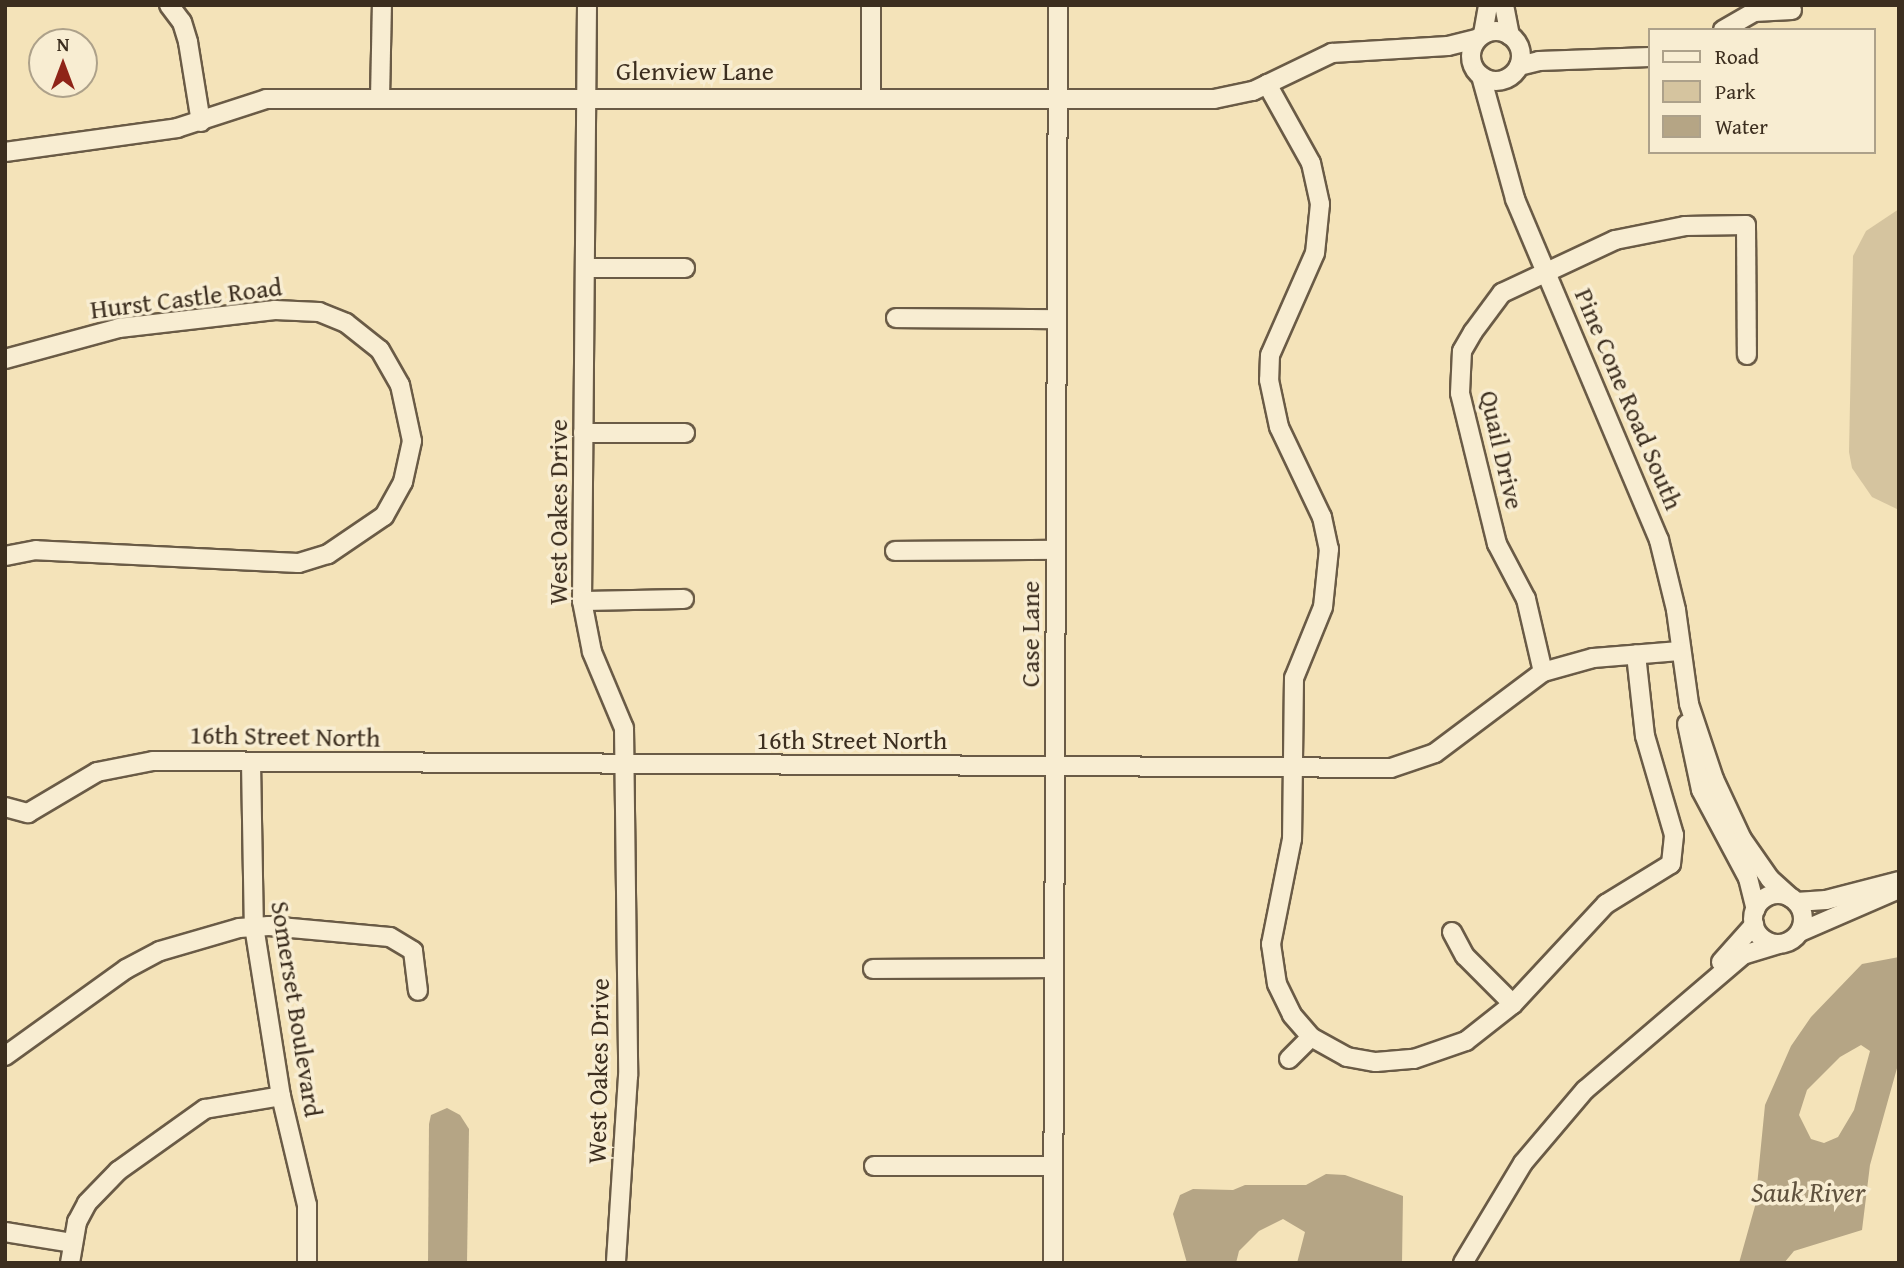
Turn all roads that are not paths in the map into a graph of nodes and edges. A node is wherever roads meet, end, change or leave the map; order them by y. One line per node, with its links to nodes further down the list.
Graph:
1 (169, 5): 23 (street)
2 (382, 5): 20 (street)
3 (587, 5): 19 (street, West Oakes Drive)
4 (871, 5): 21 (street)
5 (1058, 5): 22 (street, Case Lane)
6 (1488, 5): 10 (street)
7 (1504, 5): 11 (street)
8 (1792, 10): 9 (street)
9 (1726, 28)
10 (1480, 37): 11 (street); 12 (street, Glenview Lane); 16 (street)
11 (1515, 41): 14 (street); 15 (street)
12 (1381, 49): 16 (street, Glenview Lane); 18 (street, Glenview Lane)
13 (1648, 57): 14 (street)
14 (1630, 58): 15 (street)
15 (1519, 66): 17 (street)
16 (1476, 70): 17 (street); 24 (street, Pine Cone Road South)
17 (1505, 79): 24 (street, Pine Cone Road South)
18 (1267, 83): 22 (street, Glenview Lane); 47 (street)
19 (586, 97): 20 (street, Glenview Lane); 21 (street, Glenview Lane); 26 (street, West Oakes Drive)
20 (380, 98): 23 (street, Glenview Lane)
21 (871, 98): 22 (street, Glenview Lane)
22 (1059, 98): 30 (street, Case Lane)
23 (201, 122): 25 (street, Glenview Lane)
24 (1498, 137): 28 (street, Pine Cone Road South)
25 (5, 152)
26 (585, 268): 27 (street); 33 (street, West Oakes Drive)
27 (685, 268)
28 (1546, 270): 31 (street, Quail Drive); 40 (street, Pine Cone Road South); 42 (street, Quail Drive)
29 (896, 318): 30 (street)
30 (1056, 319): 35 (street, Case Lane)
31 (1747, 355)
32 (5, 359): 37 (street, Hurst Castle Road)
33 (583, 433): 34 (street); 39 (street, West Oakes Drive)
34 (685, 433)
35 (1056, 550): 36 (street); 46 (street, Case Lane)
36 (895, 551)
37 (5, 556)
38 (684, 599): 39 (street)
39 (582, 601): 45 (street, West Oakes Drive)
40 (1680, 651): 41 (street, 16th Street North); 43 (street, Pine Cone Road South)
41 (1636, 654): 42 (street, 16th Street North); 60 (street)
42 (1543, 672): 47 (street, 16th Street North)
43 (1685, 689): 51 (street, Pine Cone Road South); 52 (street, Pine Cone Road South)
44 (251, 762): 45 (street, 16th Street North); 48 (street, 16th Street North); 53 (street, Somerset Boulevard)
45 (624, 765): 46 (street, 16th Street North); 72 (street, West Oakes Drive)
46 (1055, 768): 47 (street, 16th Street North); 57 (street, Case Lane)
47 (1292, 769): 62 (street)
48 (5, 807)
49 (1899, 881): 51 (street)
50 (1899, 889): 55 (street)
51 (1794, 900): 52 (street); 55 (street)
52 (1755, 917): 56 (street); 61 (street)
53 (254, 926): 59 (street); 63 (street); 65 (street, Somerset Boulevard)
54 (1452, 932): 60 (street)
55 (1800, 932): 56 (street)
56 (1778, 944): 61 (street)
57 (1054, 968): 58 (street); 67 (street, Case Lane)
58 (873, 969)
59 (418, 991)
60 (1513, 1004): 62 (street)
61 (1662, 1022): 74 (street)
62 (1311, 1037): 64 (street)
63 (5, 1056)
64 (1289, 1059)
65 (281, 1096): 69 (street); 71 (street, Somerset Boulevard)
66 (874, 1166): 67 (street)
67 (1052, 1166): 73 (street, Case Lane)
68 (5, 1232): 69 (street)
69 (73, 1243): 70 (street)
70 (71, 1263)
71 (307, 1263)
72 (616, 1263)
73 (1053, 1263)
74 (1463, 1263)

